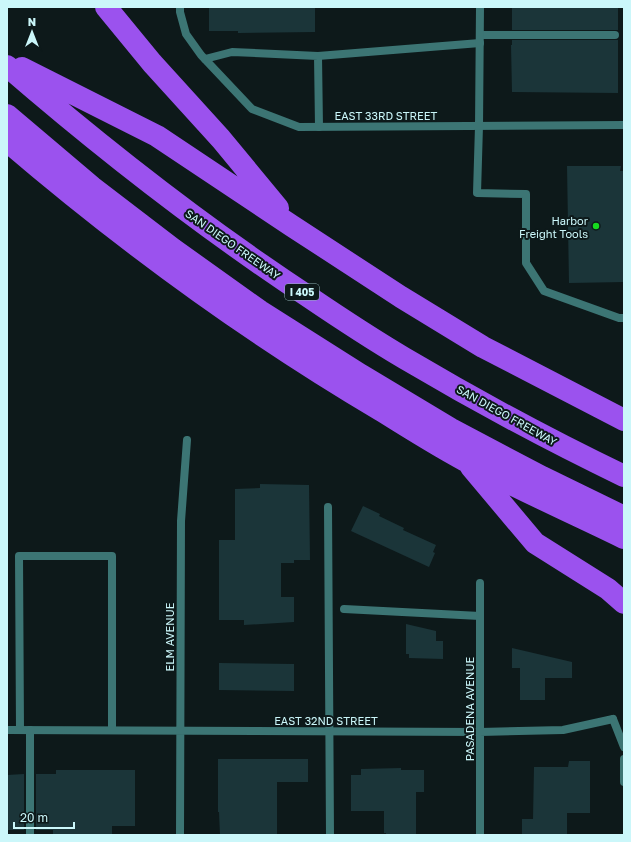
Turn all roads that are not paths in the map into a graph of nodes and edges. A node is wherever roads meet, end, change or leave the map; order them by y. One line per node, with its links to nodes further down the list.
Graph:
1 (106, 7): 15 (highway)
2 (180, 7): 7 (street, EAST 33RD STREET)
3 (480, 7): 5 (street)
4 (615, 35): 5 (street)
5 (480, 39): 6 (street); 13 (street)
6 (318, 56): 7 (street); 12 (street)
7 (205, 59): 12 (street, EAST 33RD STREET)
8 (7, 61): 15 (highway)
9 (7, 66): 22 (highway, SAN DIEGO FREEWAY / I 405)
10 (7, 115): 24 (highway)
11 (624, 125): 13 (street, EAST 33RD STREET)
12 (319, 126): 13 (street, EAST 33RD STREET)
13 (479, 126): 16 (street)
14 (7, 141): 21 (highway)
15 (292, 226): 17 (highway)
16 (624, 318)
17 (567, 391): 18 (highway); 19 (highway)
18 (624, 409)
19 (624, 420)
20 (187, 440): 34 (street, ELM AVENUE)
21 (465, 460): 25 (highway); 27 (highway)
22 (624, 476)
23 (328, 507): 35 (street)
24 (624, 517)
25 (624, 538)
26 (480, 583): 29 (street, PASADENA AVENUE)
27 (624, 603)
28 (344, 609): 29 (street)
29 (480, 616): 36 (street, PASADENA AVENUE)
30 (7, 730): 31 (street, EAST 32ND STREET)
31 (20, 730): 32 (street, EAST 32ND STREET); 33 (street)
32 (30, 730): 33 (street, EAST 32ND STREET); 40 (street)
33 (112, 730): 34 (street, EAST 32ND STREET)
34 (180, 730): 35 (street, EAST 32ND STREET); 41 (street, ELM AVENUE)
35 (330, 732): 36 (street, EAST 32ND STREET); 42 (street)
36 (480, 732): 37 (street, EAST 32ND STREET); 43 (street, PASADENA AVENUE)
37 (624, 748)
38 (624, 760): 39 (street)
39 (624, 782)
40 (30, 835)
41 (180, 835)
42 (330, 835)
43 (480, 835)

